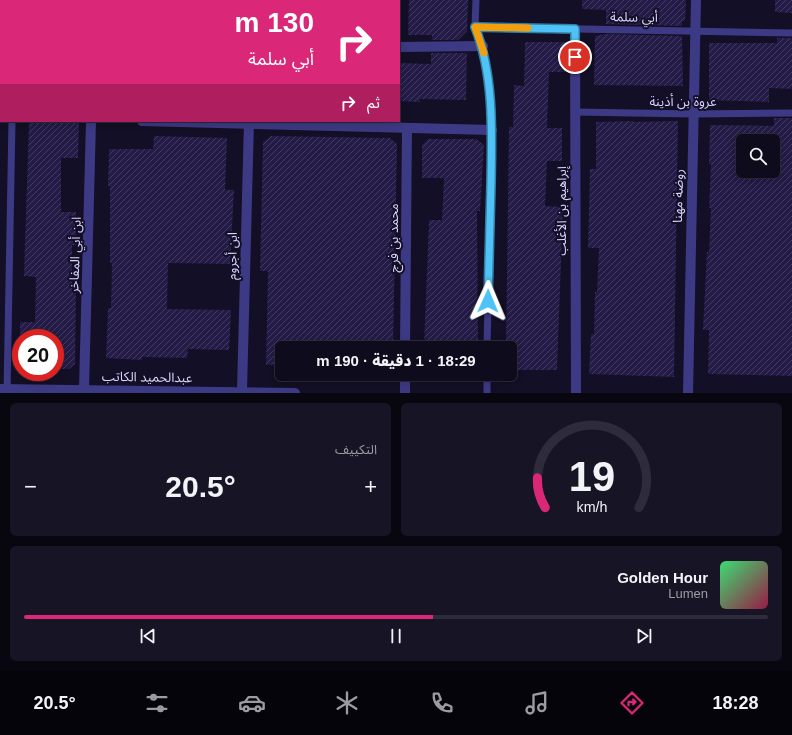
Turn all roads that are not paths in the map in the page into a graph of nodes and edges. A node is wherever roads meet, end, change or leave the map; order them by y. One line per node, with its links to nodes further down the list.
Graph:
1 (476, 0): 3 (lane)
2 (696, 0): 5 (street, روضة مهنا)
3 (475, 27): 4 (lane, أبي سلمة); 7 (lane)
4 (575, 29): 5 (lane, أبي سلمة); 9 (street, إبراهيم بن الأغلب)
5 (695, 31): 6 (lane, أبي سلمة); 11 (street, روضة مهنا)
6 (792, 33)
7 (483, 46): 8 (street); 17 (lane)
8 (400, 47)
9 (575, 112): 11 (lane, عروة بن أذينة); 28 (street, إبراهيم بن الأغلب)
10 (792, 113): 11 (lane, عروة بن أذينة)
11 (693, 114): 29 (street, روضة مهنا)
12 (12, 122): 23 (lane)
13 (92, 122): 22 (street, ابن أبي المفاخر)
14 (196, 122): 15 (street)
15 (249, 123): 16 (street); 24 (street, ابن أجروم)
16 (407, 128): 17 (street); 18 (street, محمد بن فرج)
17 (492, 130): 19 (lane)
18 (405, 341)
19 (488, 341)
20 (405, 381): 26 (street)
21 (487, 381): 27 (lane)
22 (84, 389): 23 (street, عبدالحميد الكاتب); 24 (street, عبدالحميد الكاتب)
23 (5, 390)
24 (242, 391): 25 (street, عبدالحميد الكاتب)
25 (295, 393)
26 (405, 393)
27 (487, 393)
28 (576, 393)
29 (688, 393)

